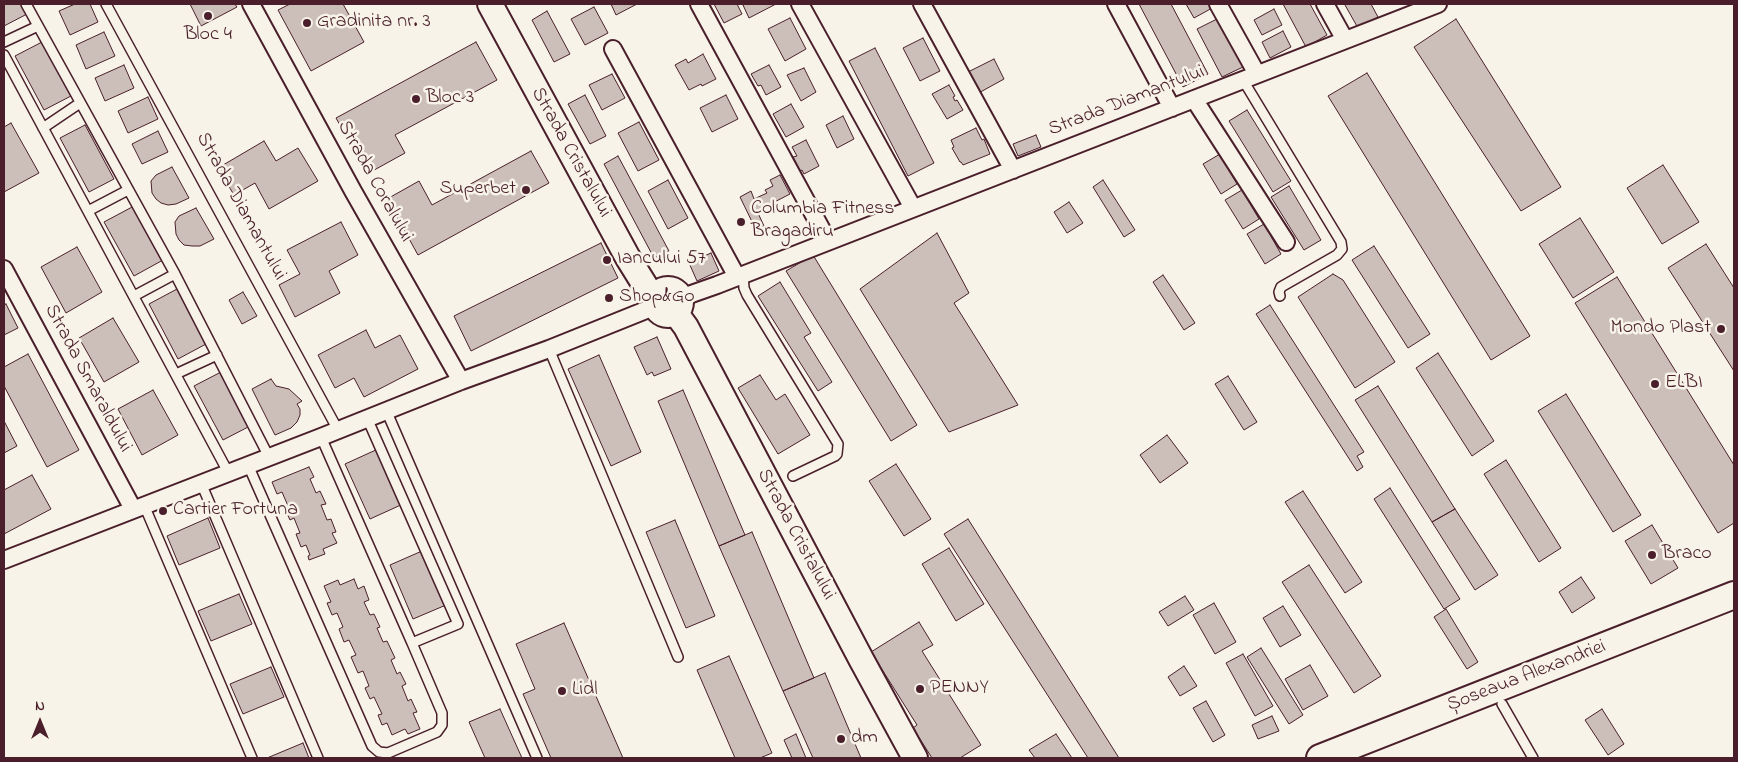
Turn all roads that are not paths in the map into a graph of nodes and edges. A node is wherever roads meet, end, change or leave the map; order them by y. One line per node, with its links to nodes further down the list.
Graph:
1 (26, 4): 13 (lane)
2 (106, 4): 42 (lane, Strada Diamantului)
3 (251, 4): 39 (street, Strada Coralului)
4 (490, 4): 21 (street, Strada Cristalului)
5 (498, 4): 21 (street, Strada Cristalului)
6 (699, 4): 28 (street)
7 (800, 4): 26 (street)
8 (922, 4): 24 (street)
9 (1116, 4): 22 (street)
10 (1218, 4): 18 (street)
11 (1326, 4): 14 (street)
12 (1433, 5): 14 (street, Strada Diamantului)
13 (38, 26): 15 (lane); 20 (lane)
14 (1345, 40): 18 (street, Strada Diamantului)
15 (4, 42)
16 (613, 49): 32 (street)
17 (4, 55): 23 (lane)
18 (1250, 77): 19 (street, Strada Diamantului); 34 (lane)
19 (1194, 99): 22 (street, Strada Diamantului); 29 (street)
20 (80, 103): 23 (lane); 25 (lane)
21 (549, 105): 35 (street, Strada Cristalului)
22 (1172, 108): 24 (street, Strada Diamantului)
23 (43, 128): 27 (lane)
24 (1013, 170): 26 (street, Strada Diamantului)
25 (128, 190): 27 (lane); 31 (lane)
26 (913, 208): 28 (street, Strada Diamantului)
27 (88, 211): 33 (lane)
28 (828, 241): 32 (street, Strada Diamantului)
29 (1286, 242)
30 (4, 269): 49 (street, Strada Smaraldului)
31 (175, 274): 33 (lane); 37 (lane)
32 (740, 276): 35 (street, Strada Diamantului); 47 (lane)
33 (134, 296): 38 (lane)
34 (1280, 296)
35 (667, 301): 36 (street, Strada Diamantului); 59 (street, Strada Cristalului)
36 (549, 349): 39 (street, Strada Diamantului); 54 (lane)
37 (217, 355): 38 (lane); 44 (lane)
38 (176, 374): 46 (lane)
39 (461, 381): 40 (street, Strada Diamantului)
40 (386, 410): 41 (street, Strada Diamantului); 58 (lane)
41 (367, 418): 42 (street, Strada Diamantului); 53 (lane)
42 (338, 430): 43 (street, Strada Diamantului)
43 (321, 437): 44 (street, Strada Diamantului); 53 (lane)
44 (269, 457): 45 (street, Strada Diamantului)
45 (248, 465): 46 (street, Strada Diamantului); 53 (lane)
46 (228, 472): 48 (street, Strada Diamantului)
47 (793, 476)
48 (201, 483): 49 (street, Strada Diamantului); 57 (lane)
49 (139, 507): 50 (street, Strada Diamantului); 56 (lane)
50 (4, 560)
51 (1734, 596): 60 (main road, Șoseaua Alexandriei)
52 (1734, 614): 55 (main road, Șoseaua Alexandriei)
53 (412, 643)
54 (678, 658)
55 (1502, 704): 61 (main road, Șoseaua Alexandriei); 62 (lane)
56 (252, 758)
57 (318, 758)
58 (537, 758)
59 (916, 758)
60 (1320, 758)
61 (1365, 758)
62 (1533, 758)

